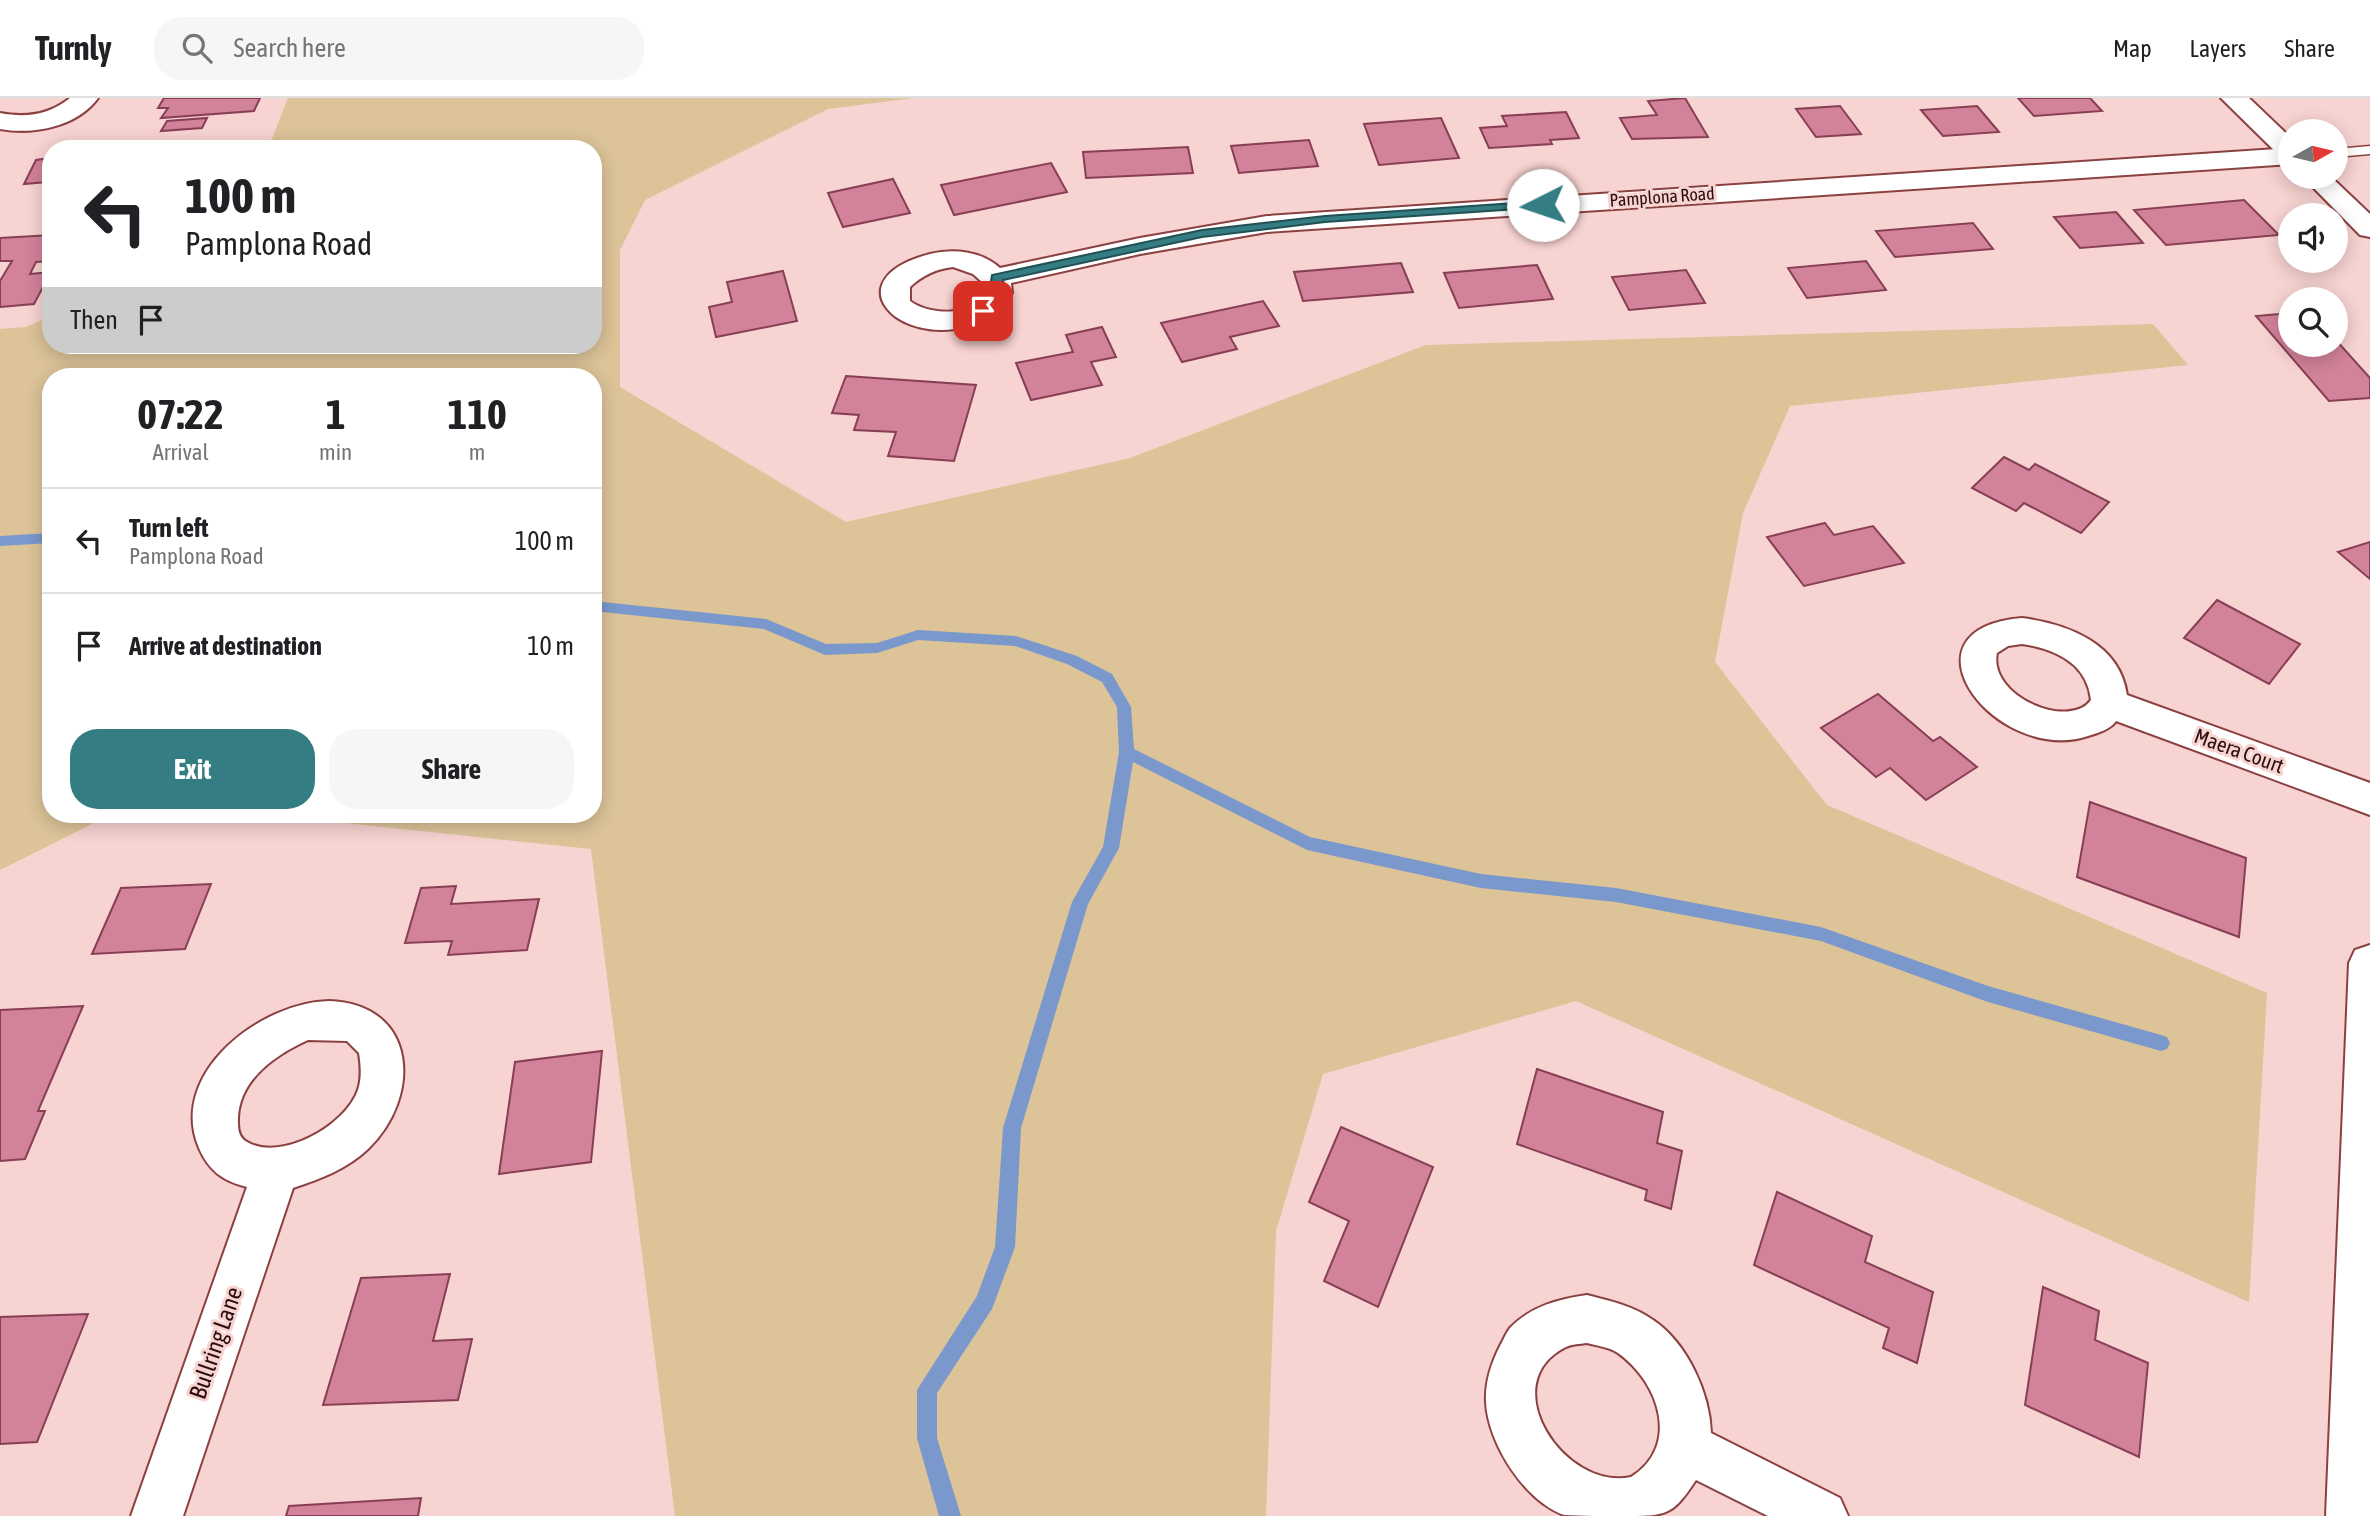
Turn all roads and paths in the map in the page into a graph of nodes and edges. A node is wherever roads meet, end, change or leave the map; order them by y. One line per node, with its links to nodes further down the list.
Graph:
1 (85, 98): 3 (street)
2 (2234, 98): 4 (street)
3 (0, 121)
4 (2278, 141)
5 (2370, 150): 6 (lane)
6 (2348, 152)
7 (2278, 155): 10 (street, Pamplona Road)
8 (2328, 189): 9 (street)
9 (2370, 229)
10 (996, 278)
11 (2108, 702): 12 (street, Maera Court)
12 (2370, 799)
13 (2370, 963): 15 (street)
14 (276, 1170): 17 (street, Bullring Lane)
15 (2367, 1214): 19 (street)
16 (1685, 1447): 18 (street)
17 (157, 1516)
18 (1822, 1516)
19 (2352, 1516)

